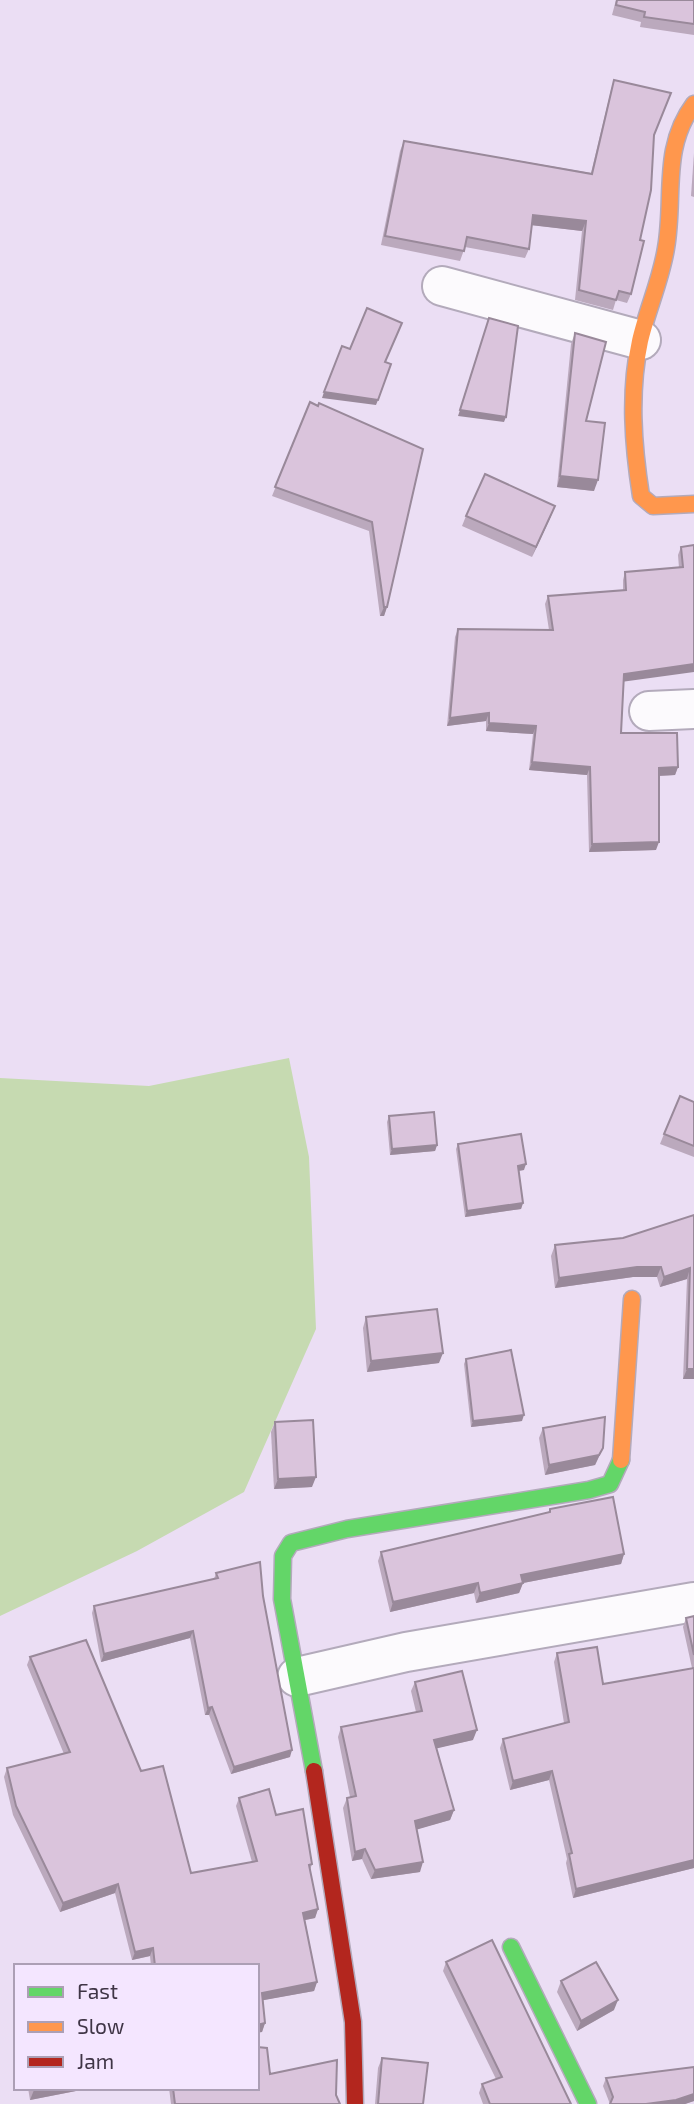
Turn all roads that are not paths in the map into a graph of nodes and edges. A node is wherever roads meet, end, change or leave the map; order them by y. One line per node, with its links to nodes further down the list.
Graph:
1 (694, 104): 3 (street)
2 (442, 286): 3 (street)
3 (640, 340): 4 (street)
4 (694, 503)
5 (694, 709): 6 (street)
6 (649, 711)
7 (632, 1299): 9 (street)
8 (694, 1602): 9 (street)
9 (297, 1677): 11 (street)
10 (511, 1947): 12 (street)
11 (355, 2104)
12 (588, 2104)

